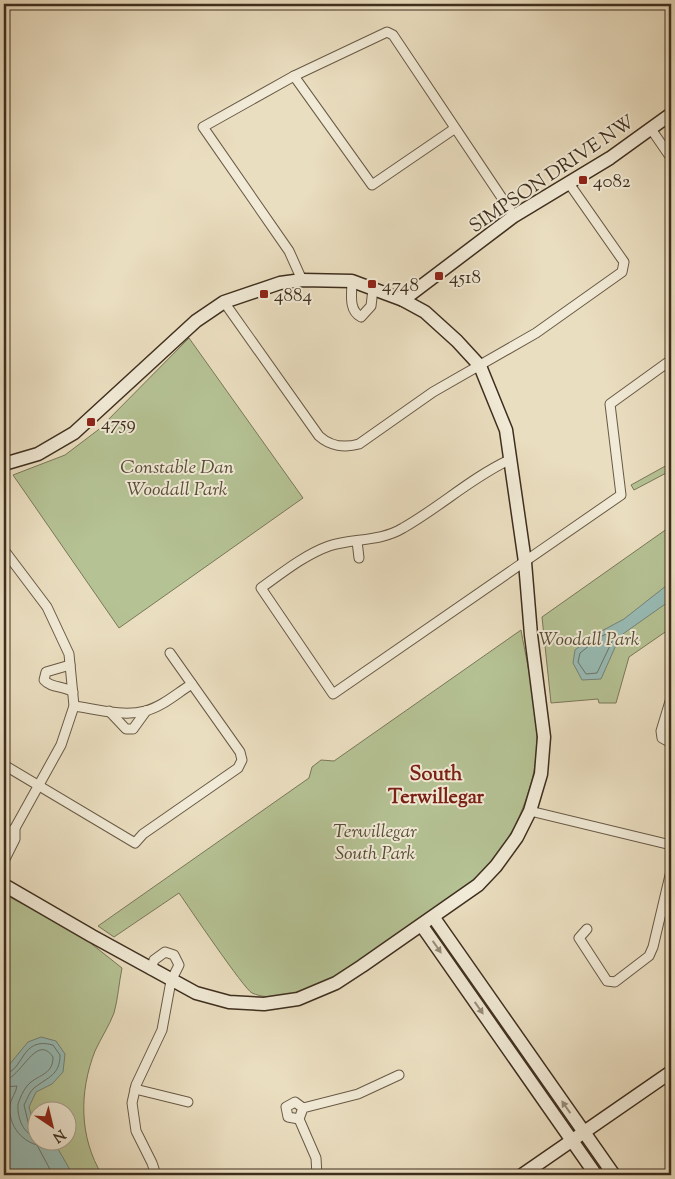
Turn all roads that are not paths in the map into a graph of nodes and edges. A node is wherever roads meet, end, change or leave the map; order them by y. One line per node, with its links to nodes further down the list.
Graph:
1 (294, 76): 3 (street); 3 (street); 8 (street)
2 (671, 114): 4 (street, SIMPSON DRIVE NW)
3 (454, 128): 7 (street)
4 (651, 129): 5 (street); 6 (street, SIMPSON DRIVE NW)
5 (671, 158)
6 (568, 182): 7 (street, SIMPSON DRIVE NW); 14 (street)
7 (514, 216): 11 (street, SIMPSON DRIVE NW)
8 (302, 280): 9 (street); 12 (street)
9 (352, 281): 10 (street); 10 (street)
10 (374, 289): 11 (street)
11 (403, 300): 14 (street)
12 (224, 302): 14 (street); 16 (street)
13 (671, 360): 20 (street)
14 (480, 366): 15 (street)
15 (509, 460): 17 (street); 20 (street)
16 (4, 464)
17 (357, 541): 19 (street); 20 (street)
18 (4, 550): 22 (street)
19 (359, 558)
20 (525, 562): 32 (street)
21 (170, 653): 23 (street)
22 (70, 665): 24 (street); 24 (street)
23 (192, 684): 28 (street); 31 (street)
24 (73, 692): 26 (street)
25 (671, 698): 29 (street)
26 (74, 706): 27 (street); 31 (street)
27 (109, 711): 28 (street); 28 (street)
28 (146, 711)
29 (671, 742)
30 (4, 765): 31 (street)
31 (38, 786): 33 (street)
32 (530, 811): 35 (street); 39 (street)
33 (16, 828): 34 (street); 36 (street)
34 (4, 838)
35 (671, 845)
36 (4, 862)
37 (671, 871): 41 (street)
38 (4, 885): 42 (street)
39 (434, 918): 40 (street); 50 (street, one-way to 39)
40 (422, 926): 43 (street); 51 (street, one-way to 51)
41 (588, 929)
42 (151, 970): 43 (street); 43 (street)
43 (171, 981): 46 (street)
44 (671, 1072): 50 (street)
45 (399, 1075): 48 (street)
46 (135, 1089): 47 (street); 52 (street)
47 (188, 1102)
48 (303, 1108): 49 (street); 49 (street)
49 (299, 1119): 53 (street)
50 (584, 1132): 51 (street); 56 (street)
51 (572, 1140): 54 (street); 55 (street)
52 (156, 1175)
53 (317, 1175)
54 (522, 1175)
55 (596, 1175)
56 (614, 1175)

